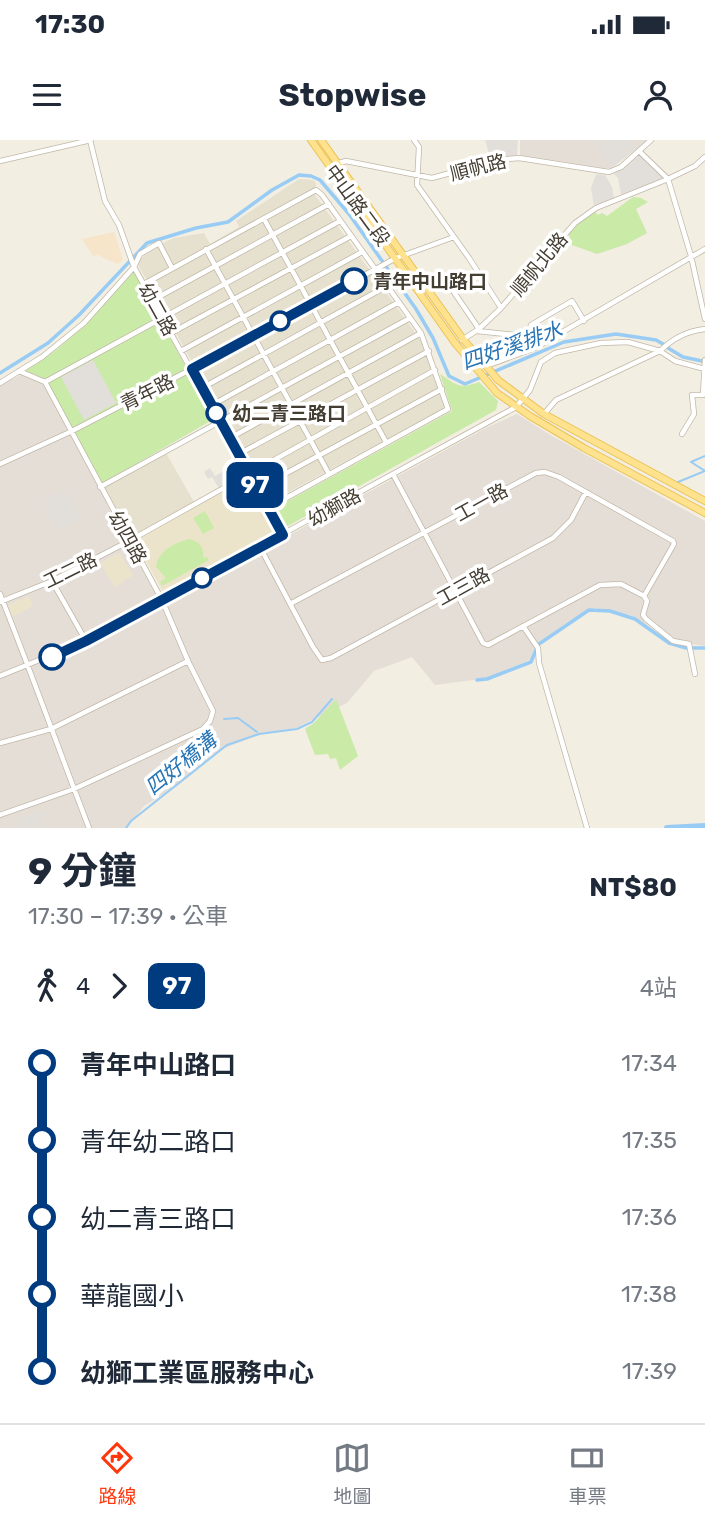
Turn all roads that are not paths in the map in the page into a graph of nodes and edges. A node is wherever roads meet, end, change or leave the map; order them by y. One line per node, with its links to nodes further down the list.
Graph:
1 (90, 140): 8 (street); 26 (street, 幼二路)
2 (311, 140): 10 (main road, 中山路二段)
3 (321, 140): 9 (main road, 中山路二段)
4 (414, 140): 11 (street)
5 (651, 140): 6 (street, 順帆路)
6 (639, 151): 11 (street, 順帆路); 12 (street)
7 (705, 157): 12 (street, 順帆北路)
8 (0, 161)
9 (337, 162): 10 (street); 11 (street, 順帆路); 24 (main road, 中山路二段)
10 (329, 166): 24 (main road, 中山路二段)
11 (417, 176): 18 (street)
12 (668, 179): 23 (street); 40 (street, 順帆北路)
13 (329, 204): 14 (street); 15 (street); 16 (street)
14 (264, 218): 16 (street); 19 (street)
15 (340, 220): 17 (street); 21 (street)
16 (273, 235): 21 (street); 25 (street)
17 (351, 236): 22 (street); 28 (street)
18 (454, 237): 24 (street, 青年路); 40 (street)
19 (206, 249): 25 (street); 27 (street)
20 (705, 249): 23 (street)
21 (282, 252): 28 (street); 32 (street)
22 (362, 252): 29 (street); 33 (street)
23 (691, 256): 38 (street); 45 (street)
24 (400, 257): 29 (street, 青年路); 52 (main road, 中山路二段); 54 (main road, 中山路二段)
25 (215, 266): 32 (street); 35 (street)
26 (134, 267): 27 (street); 31 (street, 幼二路); 65 (street)
27 (172, 268): 31 (street)
28 (291, 269): 33 (street); 36 (street)
29 (376, 269): 34 (street); 39 (street, 青年路)
30 (444, 279): 48 (street)
31 (144, 284): 35 (street, 幼二路)
32 (225, 284): 36 (street); 41 (street)
33 (301, 286): 39 (street); 42 (street)
34 (387, 286): 37 (street); 46 (street)
35 (153, 300): 41 (street, 幼二路)
36 (234, 300): 42 (street); 49 (street)
37 (399, 302): 43 (street); 53 (street)
38 (704, 304): 44 (street)
39 (311, 305): 46 (street); 51 (street, 青年路)
40 (501, 308): 48 (street, 順帆北路)
41 (163, 317): 49 (street, 幼二路); 68 (street)
42 (243, 317): 51 (street); 55 (street)
43 (410, 318): 50 (street); 59 (street)
44 (705, 319)
45 (584, 321): 48 (street); 61 (street)
46 (321, 323): 53 (street); 58 (street)
47 (705, 329): 57 (street)
48 (478, 330): 52 (street, 順帆北路)
49 (172, 333): 55 (street, 幼二路)
50 (421, 333): 56 (street); 67 (street)
51 (253, 336): 58 (street); 62 (street, 青年路)
52 (463, 339): 54 (street, 順帆北路); 61 (main road, 中山路二段)
53 (330, 340): 59 (street); 66 (street)
54 (455, 343): 77 (main road, 中山路二段)
55 (181, 351): 62 (street, 幼二路)
56 (429, 351): 64 (street); 73 (street)
57 (660, 351): 63 (street, 幼獅路); 74 (street, 幼獅路); 79 (street)
58 (263, 354): 66 (street); 70 (street)
59 (339, 357): 67 (street); 71 (street)
60 (705, 360): 63 (street)
61 (485, 367): 74 (main road, 中山路二段)
62 (192, 369): 70 (street, 幼二路); 83 (street, 青年路)
63 (705, 369): 84 (street)
64 (435, 370): 72 (street); 78 (street, 工二路)
65 (19, 371): 68 (street); 69 (street)
66 (273, 371): 71 (street); 76 (street)
67 (348, 374): 73 (street); 75 (street)
68 (45, 382): 83 (street, 幼四路)
69 (0, 383)
70 (202, 388): 76 (street, 幼二路)
71 (282, 388): 75 (street); 80 (street)
72 (442, 389): 82 (street); 87 (street)
73 (358, 390): 78 (street); 81 (street)
74 (523, 400): 77 (street, 幼獅路); 79 (main road)
75 (291, 404): 81 (street); 85 (street)
76 (212, 405): 80 (street, 幼二路)
77 (516, 407): 93 (street, 幼獅路); 95 (main road)
78 (367, 408): 82 (street); 86 (street, 工二路)
79 (544, 414): 94 (main road)
80 (220, 421): 85 (street, 幼二路); 96 (street)
81 (300, 422): 86 (street); 88 (street)
82 (377, 425): 87 (street); 89 (street)
83 (70, 432): 90 (street, 青年路); 96 (street, 幼四路)
84 (682, 434)
85 (230, 438): 88 (street, 幼二路)
86 (310, 439): 89 (street); 91 (street, 工二路)
87 (386, 442): 92 (street)
88 (239, 454): 91 (street, 幼二路)
89 (319, 455): 92 (street); 97 (street)
90 (0, 464)
91 (249, 474): 97 (street, 幼二路); 104 (street, 工二路)
92 (329, 474): 100 (street)
93 (393, 474): 102 (street); 103 (street, 幼獅路)
94 (655, 475): 95 (main road); 99 (main road)
95 (650, 484): 101 (main road)
96 (100, 487): 104 (street, 幼四路)
97 (257, 489): 100 (street, 幼二路)
98 (586, 492): 102 (street, 工一路); 107 (street, 工三路); 109 (street, 工一路)
99 (705, 501)
100 (268, 508): 103 (street, 幼二路)
101 (705, 513)
102 (424, 534): 107 (street); 112 (street, 工一路)
103 (283, 535): 105 (street, 幼獅路)
104 (129, 541): 106 (street, 工二路); 110 (street, 幼四路)
105 (260, 547): 110 (street, 幼獅路); 112 (street)
106 (52, 581): 111 (street, 工二路); 114 (street)
107 (455, 590): 112 (street, 工三路); 113 (street)
108 (0, 594): 111 (street)
109 (644, 596): 113 (street); 117 (street)
110 (162, 600): 114 (street, 幼獅路); 115 (street, 幼四路)
111 (1, 602): 116 (street)
112 (290, 604)
113 (523, 626): 124 (street)
114 (86, 641): 116 (street, 幼獅路)
115 (188, 661): 119 (street); 121 (street, 幼四路)
116 (29, 666): 118 (street, 幼獅路); 119 (street)
117 (695, 674)
118 (0, 676)
119 (51, 729): 120 (street); 121 (street)
120 (0, 743)
121 (74, 789): 122 (street); 123 (street)
122 (0, 815)
123 (89, 828)
124 (587, 828)

